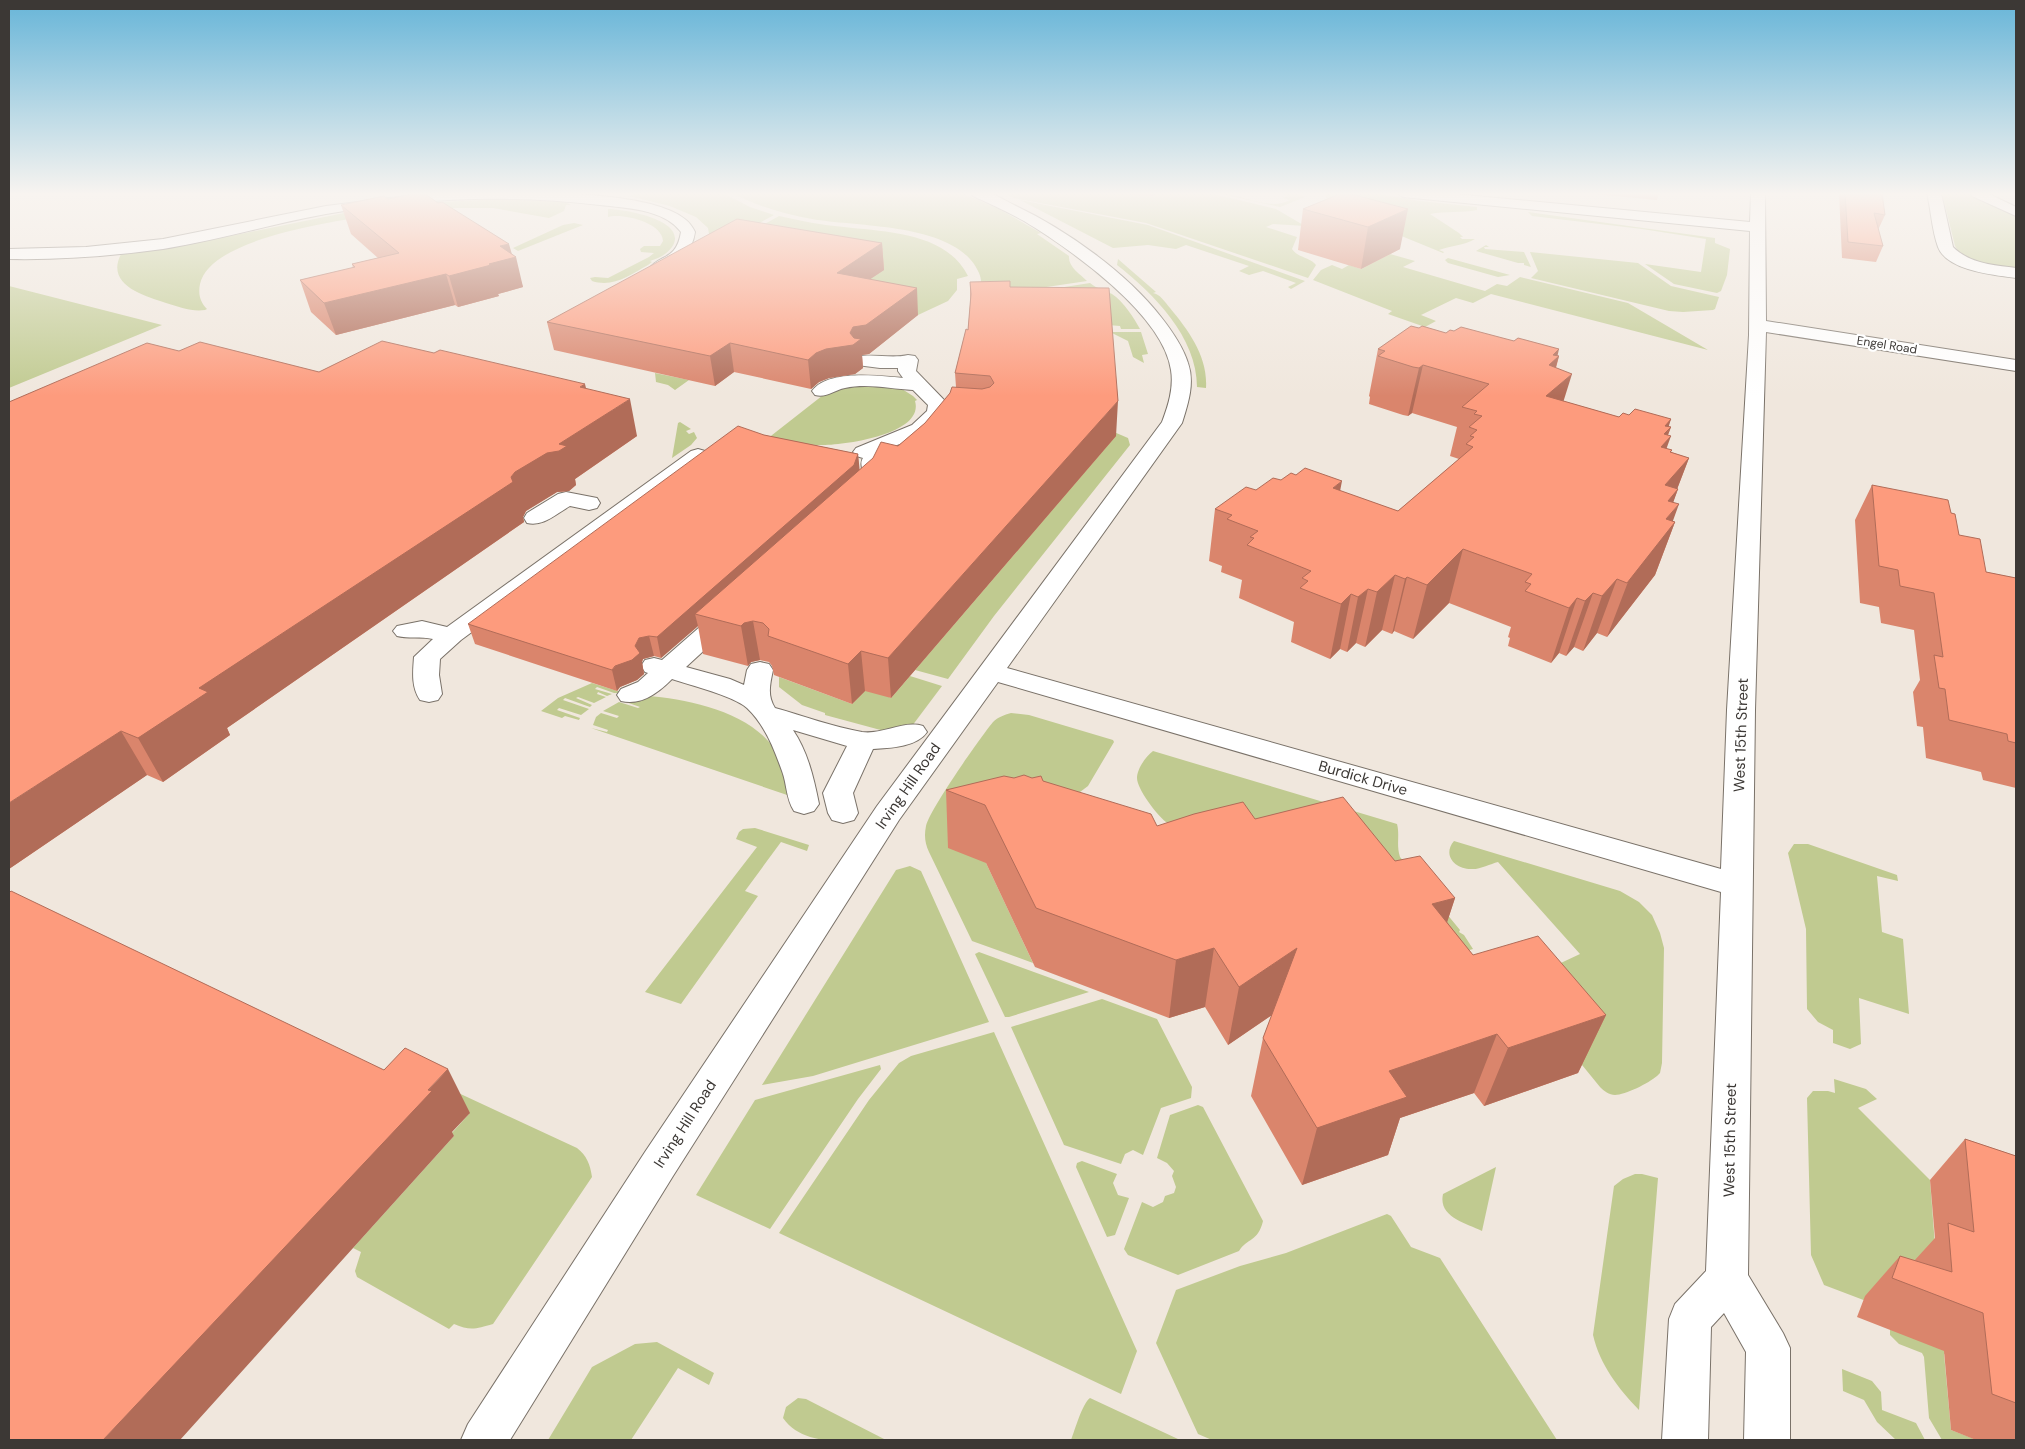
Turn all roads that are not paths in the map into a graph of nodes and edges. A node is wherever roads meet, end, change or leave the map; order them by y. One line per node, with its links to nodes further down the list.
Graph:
1 (669, 261): 6 (street)
2 (1090, 261): 23 (street, Irving Hill Road)
3 (1758, 261): 7 (street, West 15th Street)
4 (1963, 261): 5 (street)
5 (2016, 273)
6 (646, 275)
7 (1757, 325): 9 (street, Engel Road); 31 (street, West 15th Street)
8 (863, 361): 10 (street)
9 (2016, 365)
10 (914, 367): 11 (street); 15 (street)
11 (822, 391)
12 (698, 455): 14 (street)
13 (660, 469): 14 (street)
14 (648, 491): 16 (street)
15 (849, 505)
16 (604, 507): 17 (street); 20 (street)
17 (535, 518)
18 (744, 601): 21 (street)
19 (406, 631): 20 (street)
20 (452, 635): 24 (street)
21 (660, 668): 25 (street); 26 (street)
22 (760, 670): 26 (street)
23 (990, 671): 31 (street, Burdick Drive); 33 (street, Irving Hill Road)
24 (429, 694)
25 (630, 696)
26 (761, 707): 28 (street); 29 (street)
27 (913, 732): 28 (street)
28 (863, 742): 30 (street)
29 (804, 804)
30 (843, 813)
31 (1736, 885): 32 (street, West 15th Street)
32 (1727, 1278): 34 (street); 35 (street)
33 (484, 1440)
34 (1685, 1440)
35 (1767, 1440)

